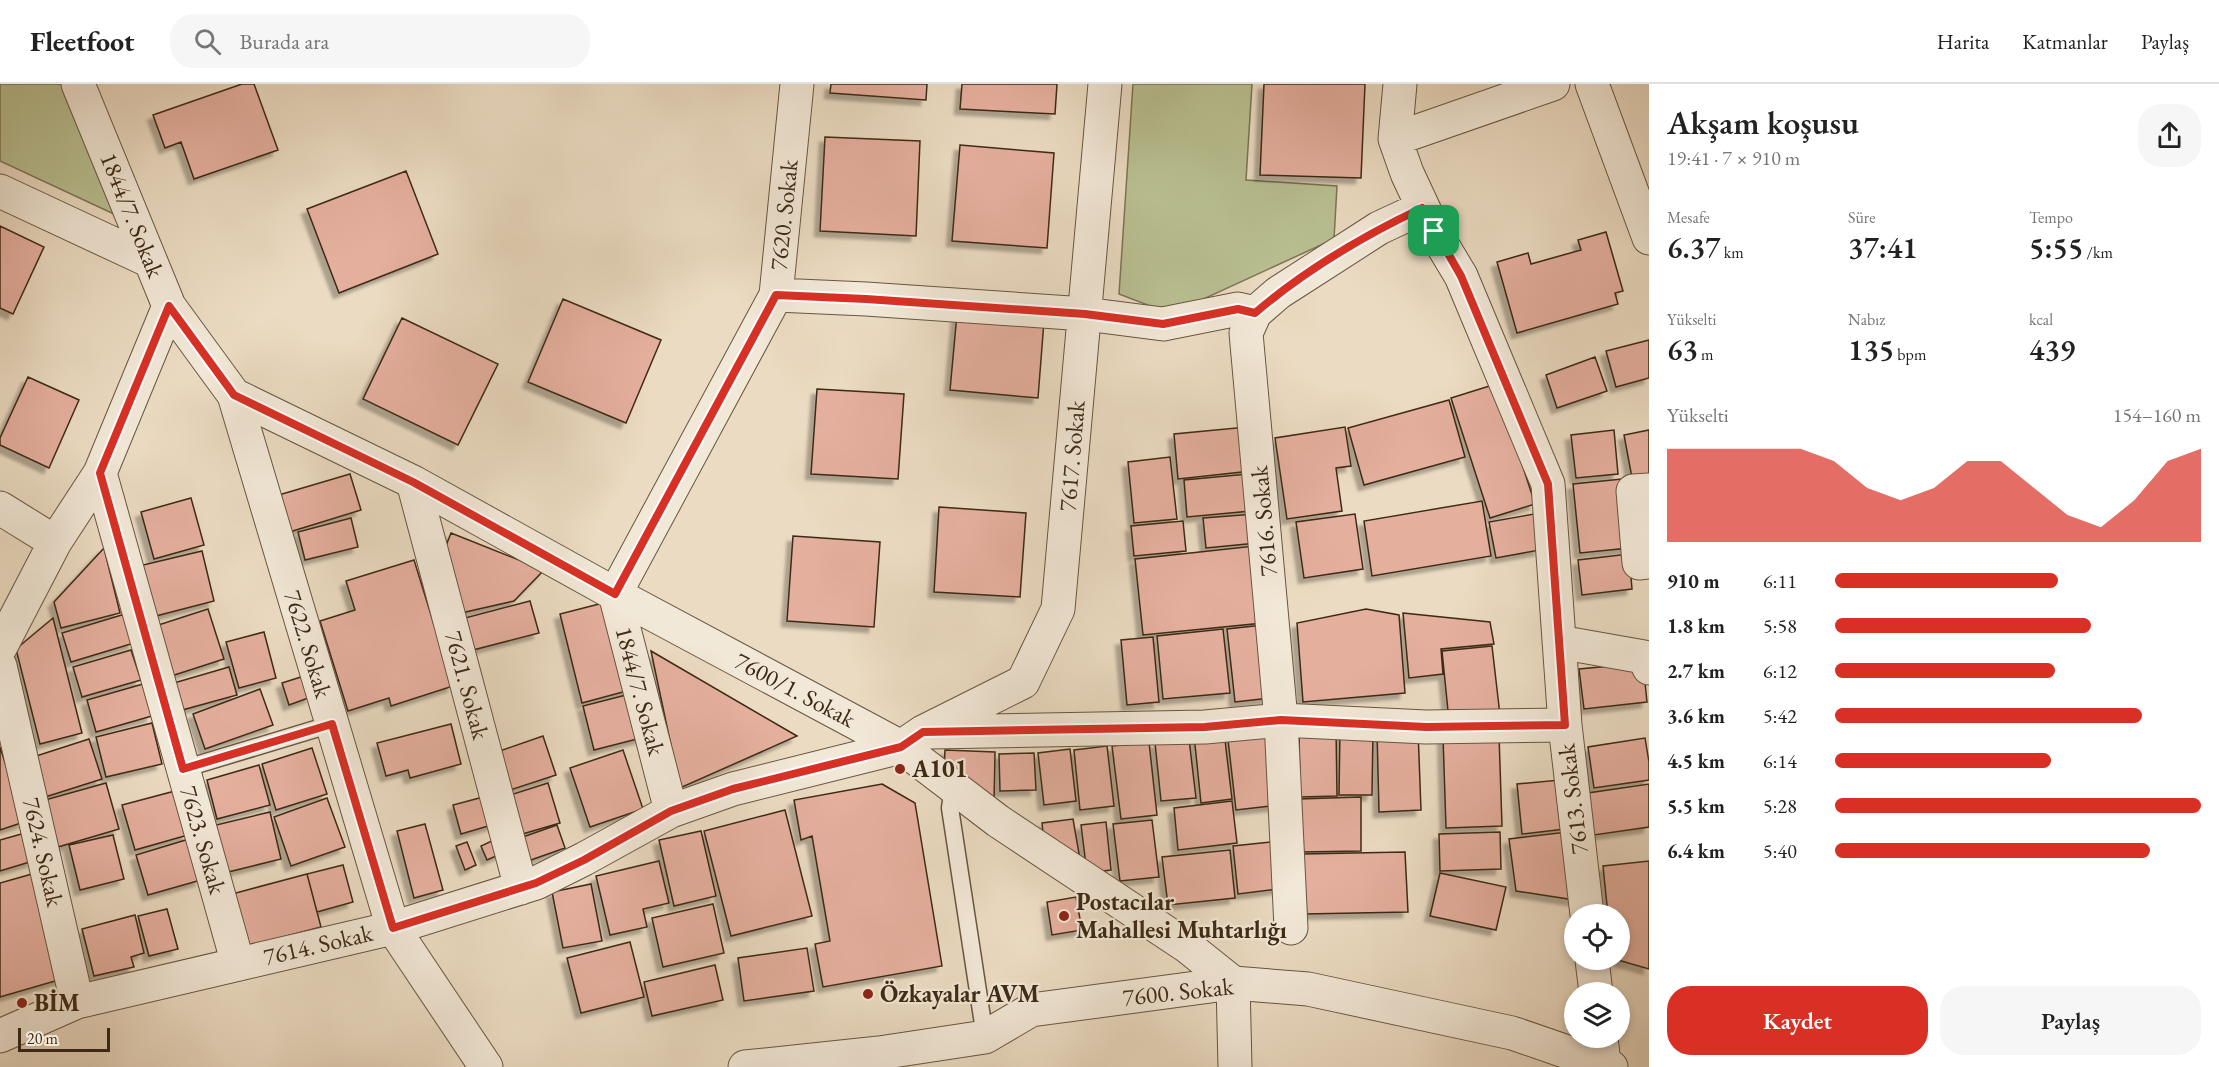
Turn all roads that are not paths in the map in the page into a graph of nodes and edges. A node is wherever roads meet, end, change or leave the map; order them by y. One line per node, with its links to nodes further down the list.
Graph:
1 (78, 84): 11 (street, 1844/7. Sokak)
2 (797, 84): 12 (street, 7620. Sokak)
3 (1106, 84): 15 (street, 7617. Sokak)
4 (1400, 84): 7 (street)
5 (1553, 84): 7 (street)
6 (1592, 84): 10 (street)
7 (1395, 138): 9 (street, 7613. Sokak)
8 (0, 191): 11 (street)
9 (1422, 208): 14 (street); 24 (street, 7613. Sokak)
10 (1649, 238)
11 (150, 261): 13 (street, 1844/7. Sokak)
12 (776, 295): 15 (street); 23 (street, 7620. Sokak)
13 (169, 306): 16 (street, 1844/7. Sokak); 17 (street)
14 (1255, 313): 15 (street); 28 (street, 7616. Sokak)
15 (1085, 314): 31 (street, 7617. Sokak)
16 (234, 395): 18 (street, 1844/7. Sokak); 29 (street, 7622. Sokak)
17 (100, 473): 21 (street); 32 (street, 7623. Sokak)
18 (413, 482): 23 (street, 1844/7. Sokak); 35 (street, 7621. Sokak)
19 (1649, 490): 22 (street)
20 (0, 508): 21 (street)
21 (55, 542): 25 (street)
22 (1649, 562)
23 (615, 594): 31 (street, 7600/1. Sokak); 34 (street, 1844/7. Sokak)
24 (1559, 642): 27 (street); 30 (street, 7613. Sokak)
25 (0, 648)
26 (0, 666): 41 (street, 7624. Sokak)
27 (1649, 668)
28 (1281, 720): 30 (street, 7614. Sokak); 31 (street, 7614. Sokak); 38 (street, 7616. Sokak)
29 (332, 724): 32 (lane); 37 (street, 7622. Sokak)
30 (1565, 725): 36 (street, 7613. Sokak)
31 (912, 740): 33 (street, 7600/1. Sokak); 34 (street, 7614. Sokak)
32 (183, 769): 39 (street, 7623. Sokak)
33 (954, 787): 40 (street, 7600/1. Sokak); 43 (lane)
34 (671, 811): 35 (street, 7614. Sokak)
35 (521, 888): 37 (street, 7614. Sokak)
36 (1586, 904)
37 (393, 928): 39 (street, 7614. Sokak); 47 (street, 7622. Sokak)
38 (1291, 928)
39 (238, 964): 41 (street, 7614. Sokak)
40 (1233, 983): 43 (street, 7600. Sokak); 44 (street, 7600. Sokak); 48 (street)
41 (77, 1002): 42 (street, 7614. Sokak)
42 (0, 1036)
43 (985, 1037): 45 (street, 7600. Sokak)
44 (1605, 1056)
45 (880, 1060): 46 (street, 7600. Sokak)
46 (757, 1066)
47 (486, 1067)
48 (1235, 1067)

